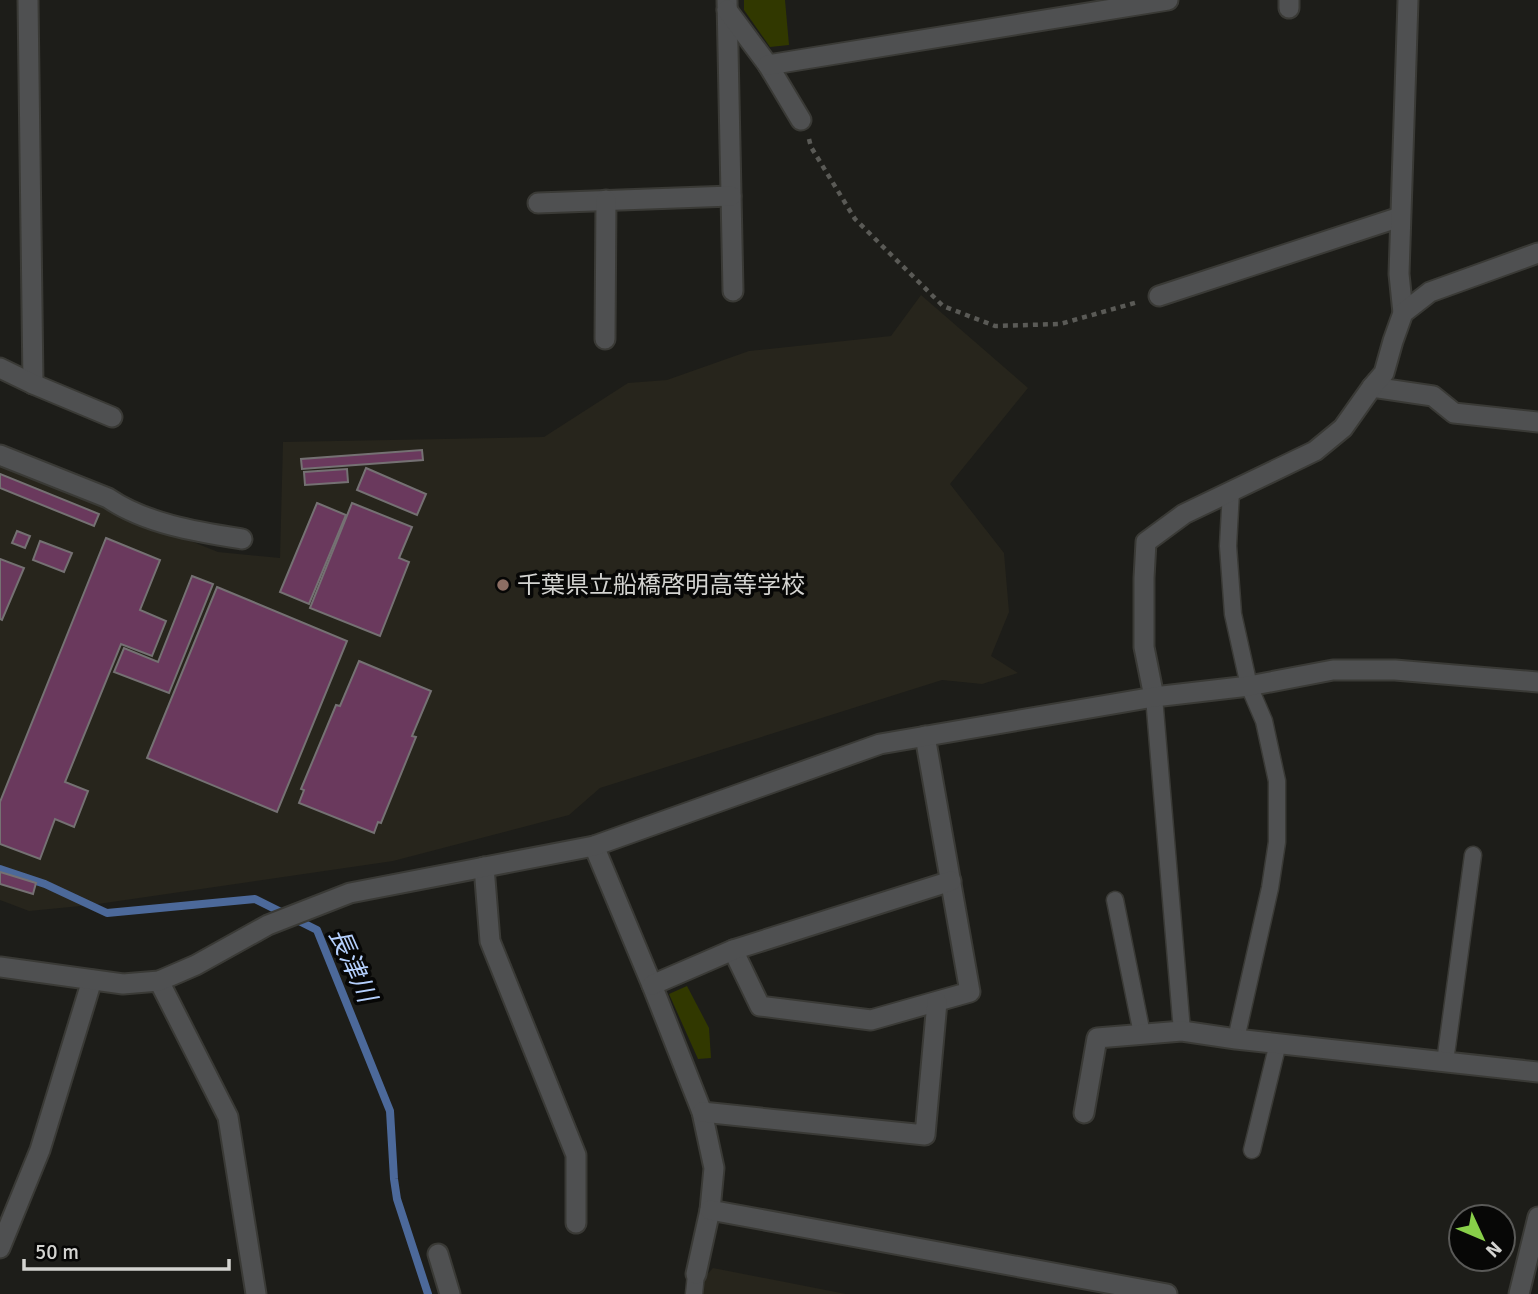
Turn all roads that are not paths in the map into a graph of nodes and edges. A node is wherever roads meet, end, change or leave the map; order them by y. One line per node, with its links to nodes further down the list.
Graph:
1 (28, 0): 17 (street)
2 (1168, 0): 5 (street)
3 (1408, 0): 10 (street)
4 (727, 5): 5 (street); 7 (street)
5 (768, 65): 6 (street)
6 (801, 120)
7 (731, 196): 8 (street); 12 (street)
8 (606, 201): 9 (street); 15 (street)
9 (538, 203)
10 (1400, 217): 13 (street); 14 (street)
11 (1538, 253): 14 (street)
12 (733, 291)
13 (1159, 296)
14 (1403, 313): 18 (street)
15 (605, 339)
16 (0, 368): 17 (street)
17 (33, 384): 19 (street)
18 (1372, 387): 20 (street); 22 (street)
19 (112, 417)
20 (1538, 422)
21 (0, 455): 23 (street)
22 (1231, 491): 25 (lane); 26 (street)
23 (242, 539)
24 (1538, 682): 25 (street)
25 (1249, 685): 26 (street); 41 (lane)
26 (1154, 697): 27 (street); 39 (lane)
27 (925, 737): 28 (street); 31 (street)
28 (594, 846): 30 (street); 37 (street)
29 (1473, 855): 43 (lane)
30 (484, 867): 36 (street); 50 (street)
31 (951, 881): 33 (street); 38 (street)
32 (1115, 900): 40 (lane)
33 (733, 950): 37 (street); 38 (street)
34 (0, 967): 35 (street)
35 (92, 980): 36 (street); 51 (street)
36 (159, 981): 54 (street)
37 (652, 985): 45 (street)
38 (937, 1002): 45 (street)
39 (1182, 1031): 40 (street); 41 (street)
40 (1142, 1034): 46 (street)
41 (1236, 1039): 42 (street)
42 (1278, 1043): 43 (street); 47 (lane)
43 (1445, 1062): 44 (street)
44 (1538, 1072)
45 (702, 1112): 48 (street)
46 (1084, 1113)
47 (1252, 1150)
48 (710, 1210): 53 (street); 57 (street)
49 (1538, 1217): 58 (street)
50 (576, 1223)
51 (0, 1248)
52 (438, 1254): 55 (street)
53 (696, 1274): 56 (lane)
54 (256, 1294)
55 (450, 1294)
56 (694, 1294)
57 (1167, 1294)
58 (1518, 1294)

